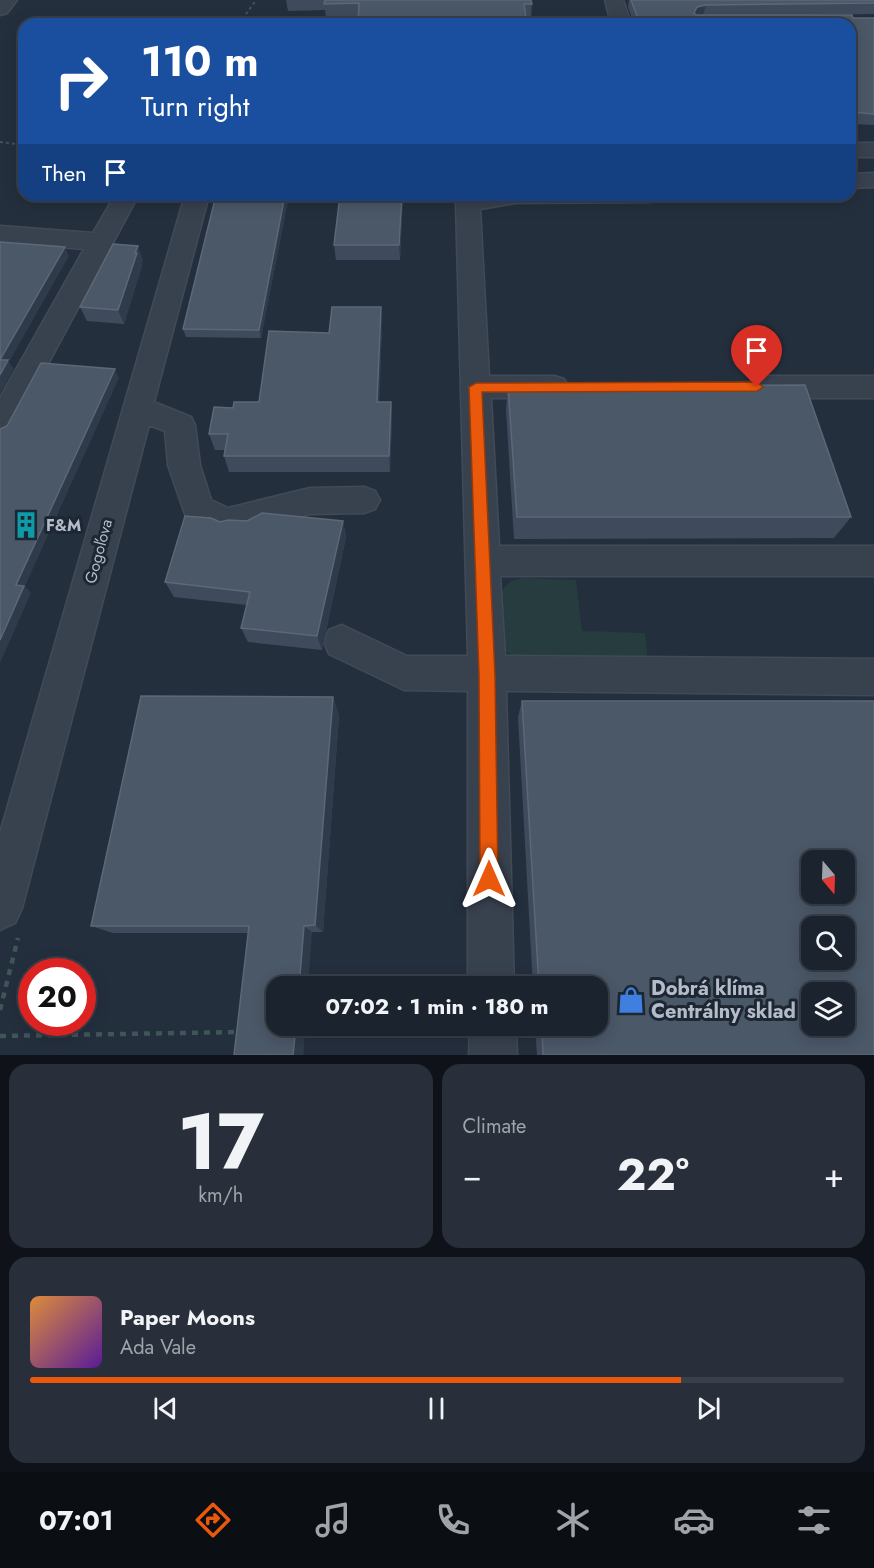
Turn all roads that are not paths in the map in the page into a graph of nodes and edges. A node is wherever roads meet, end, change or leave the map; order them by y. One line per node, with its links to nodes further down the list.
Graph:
1 (8, 0): 3 (street)
2 (614, 0): 4 (street)
3 (0, 9)
4 (619, 18)
5 (856, 150): 6 (street)
6 (874, 150)
7 (874, 180): 8 (street)
8 (856, 181)
9 (123, 201): 13 (street)
10 (195, 201): 18 (street, Gogoľova)
11 (482, 201): 14 (street)
12 (0, 234): 13 (street)
13 (99, 242): 19 (street)
14 (476, 387): 15 (street); 21 (street)
15 (581, 387)
16 (733, 387): 17 (street)
17 (874, 387)
18 (136, 414): 20 (street); 26 (street, Gogoľova)
19 (0, 425)
20 (364, 500)
21 (482, 561): 22 (street); 24 (street)
22 (874, 561)
23 (342, 642): 24 (street)
24 (487, 675): 25 (street); 27 (street)
25 (874, 677)
26 (0, 908)
27 (491, 976)
28 (492, 1036): 29 (street)
29 (493, 1055)

